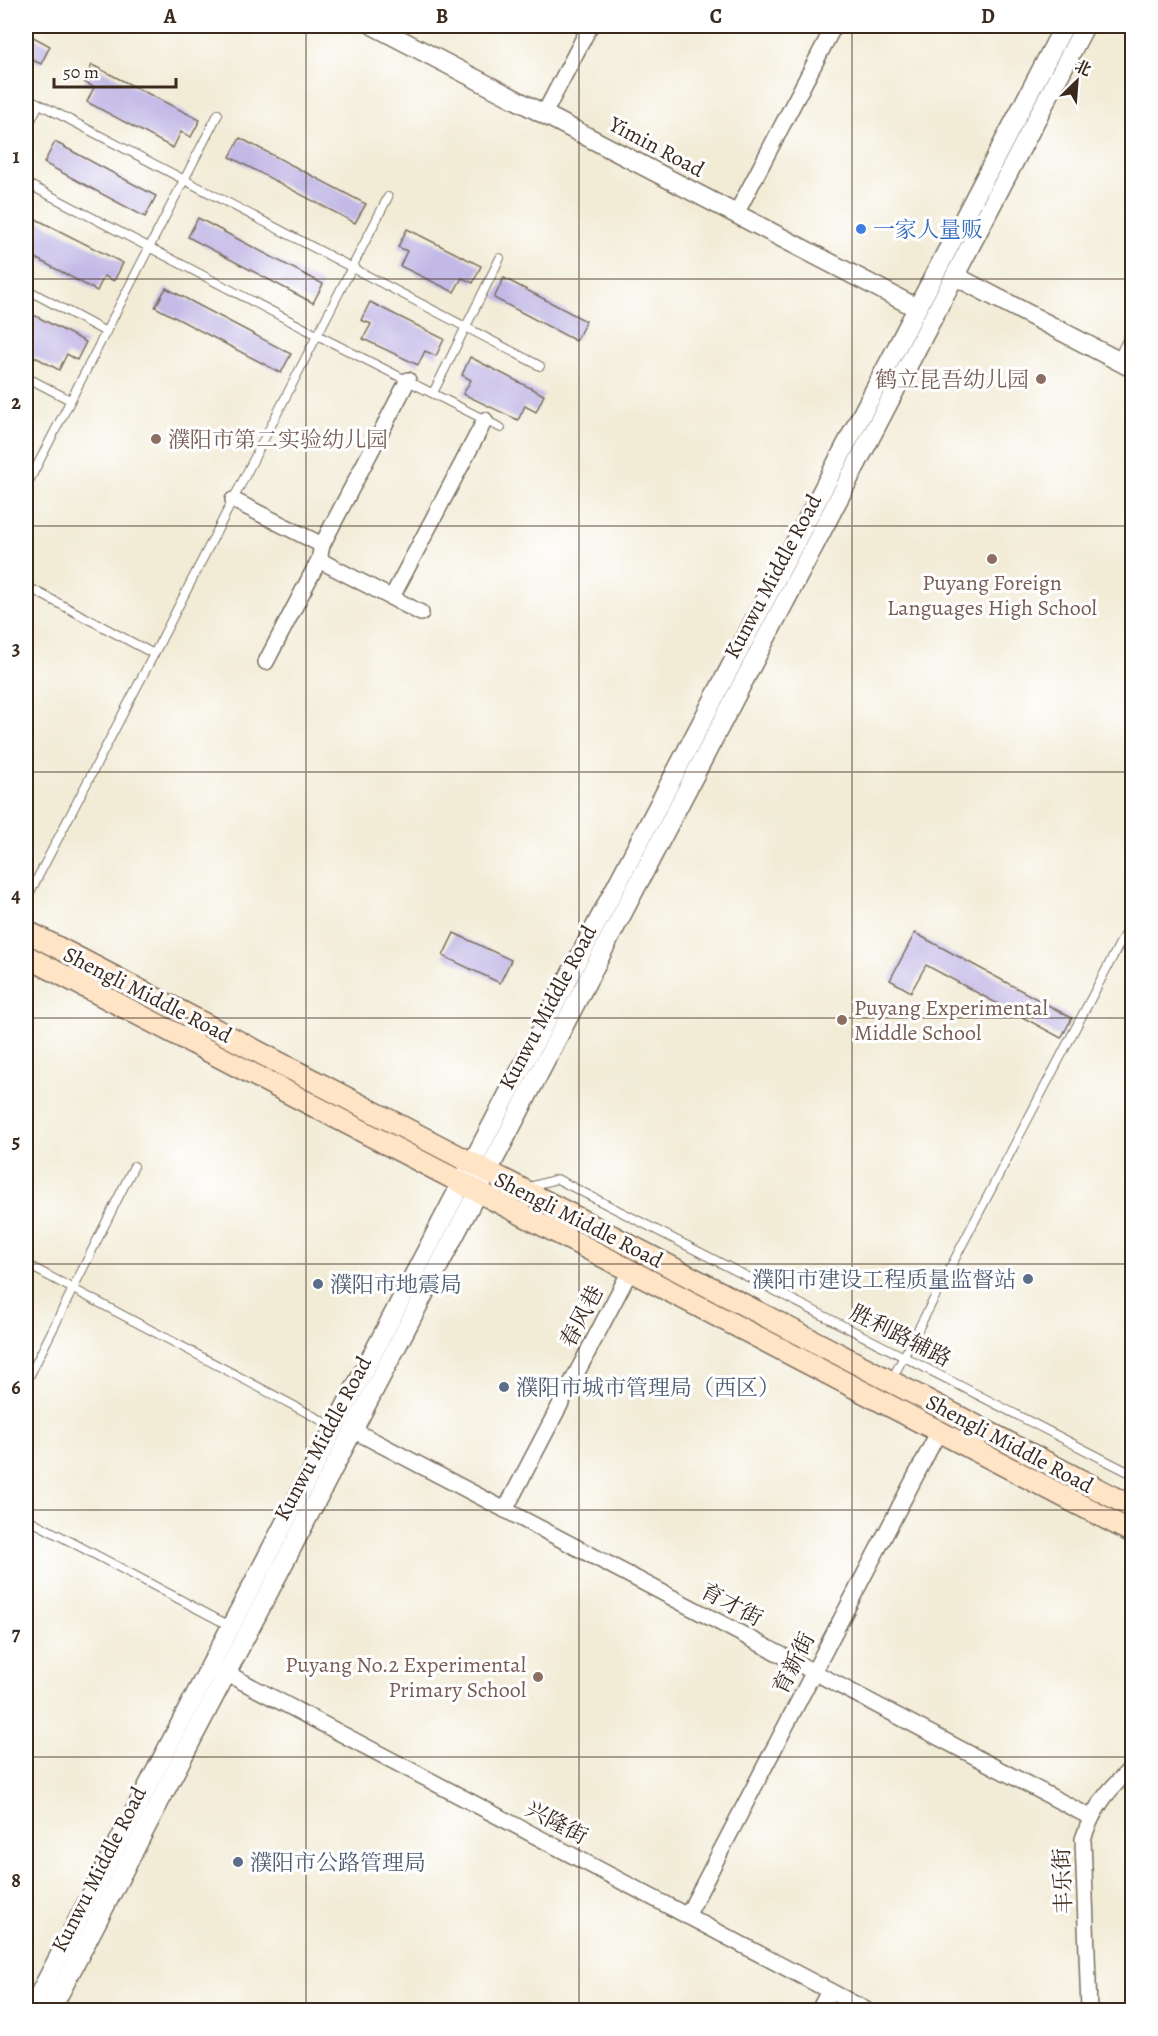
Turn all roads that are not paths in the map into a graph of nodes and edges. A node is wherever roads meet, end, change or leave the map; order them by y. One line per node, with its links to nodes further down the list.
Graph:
1 (374, 26): 9 (street, Yimin Road)
2 (590, 26): 9 (street)
3 (834, 26): 14 (street)
4 (1064, 26): 20 (street, Kunwu Middle Road)
5 (1085, 26): 18 (street, Kunwu Middle Road)
6 (26, 97): 7 (lane)
7 (39, 104): 10 (lane); 11 (lane)
8 (218, 114): 11 (lane)
9 (544, 114): 14 (street, Yimin Road)
10 (26, 130)
11 (184, 180): 15 (lane); 17 (lane)
12 (26, 183): 15 (lane)
13 (388, 197): 17 (lane)
14 (735, 214): 20 (street, Yimin Road)
15 (149, 248): 23 (lane); 24 (lane)
16 (500, 258): 21 (lane)
17 (351, 268): 21 (lane); 24 (lane)
18 (955, 276): 25 (street); 46 (street, Kunwu Middle Road)
19 (26, 289): 23 (lane)
20 (917, 308): 46 (street, Kunwu Middle Road)
21 (465, 327): 26 (lane); 29 (lane)
22 (1132, 330): 25 (lane)
23 (106, 332): 30 (lane)
24 (317, 335): 28 (lane); 34 (lane)
25 (1125, 364)
26 (540, 366)
27 (26, 377): 30 (lane)
28 (408, 381): 29 (lane); 35 (street)
29 (433, 393): 31 (lane)
30 (70, 400): 33 (lane)
31 (485, 420): 32 (lane); 37 (street)
32 (501, 428)
33 (26, 487)
34 (233, 500): 35 (street); 39 (lane)
35 (320, 553): 37 (street); 40 (street)
36 (26, 586): 39 (lane)
37 (392, 597): 38 (street)
38 (422, 613)
39 (154, 654): 41 (lane)
40 (266, 662)
41 (26, 900)
42 (1132, 920): 52 (lane)
43 (26, 931): 46 (main road, Shengli Middle Road)
44 (26, 956): 47 (main road, Shengli Middle Road)
45 (134, 1166): 51 (lane)
46 (480, 1167): 47 (street, Kunwu Middle Road); 48 (main road, Shengli Middle Road)
47 (469, 1187): 50 (main road, Shengli Middle Road); 55 (street, Kunwu Middle Road); 56 (street, Kunwu Middle Road)
48 (523, 1190): 52 (lane, 胜利路辅路); 53 (main road, Shengli Middle Road)
49 (26, 1264): 51 (lane)
50 (630, 1271): 57 (main road, Shengli Middle Road); 60 (street, 春风巷)
51 (73, 1289): 54 (lane); 55 (lane)
52 (903, 1357): 53 (lane); 58 (lane, 胜利路辅路)
53 (891, 1381): 59 (main road, Shengli Middle Road)
54 (26, 1383)
55 (334, 1427): 63 (street, Kunwu Middle Road)
56 (353, 1430): 60 (street, 育才街); 65 (street, Kunwu Middle Road)
57 (939, 1431): 62 (main road, Shengli Middle Road); 64 (street, 育新街)
58 (1132, 1474)
59 (1132, 1507)
60 (505, 1510): 64 (street, 育才街)
61 (26, 1518): 63 (lane)
62 (1132, 1532)
63 (230, 1626): 70 (street, Kunwu Middle Road)
64 (814, 1672): 67 (street, 育才街); 68 (street, 育新街)
65 (226, 1673): 68 (street, 兴隆街); 71 (street, Kunwu Middle Road)
66 (1132, 1767): 67 (street, 丰乐街)
67 (1090, 1817): 74 (street, 丰乐街)
68 (687, 1916): 69 (street, 兴隆街)
69 (829, 1991): 72 (street); 73 (street, 兴隆街)
70 (31, 2010)
71 (51, 2010)
72 (819, 2010)
73 (866, 2010)
74 (1089, 2010)

